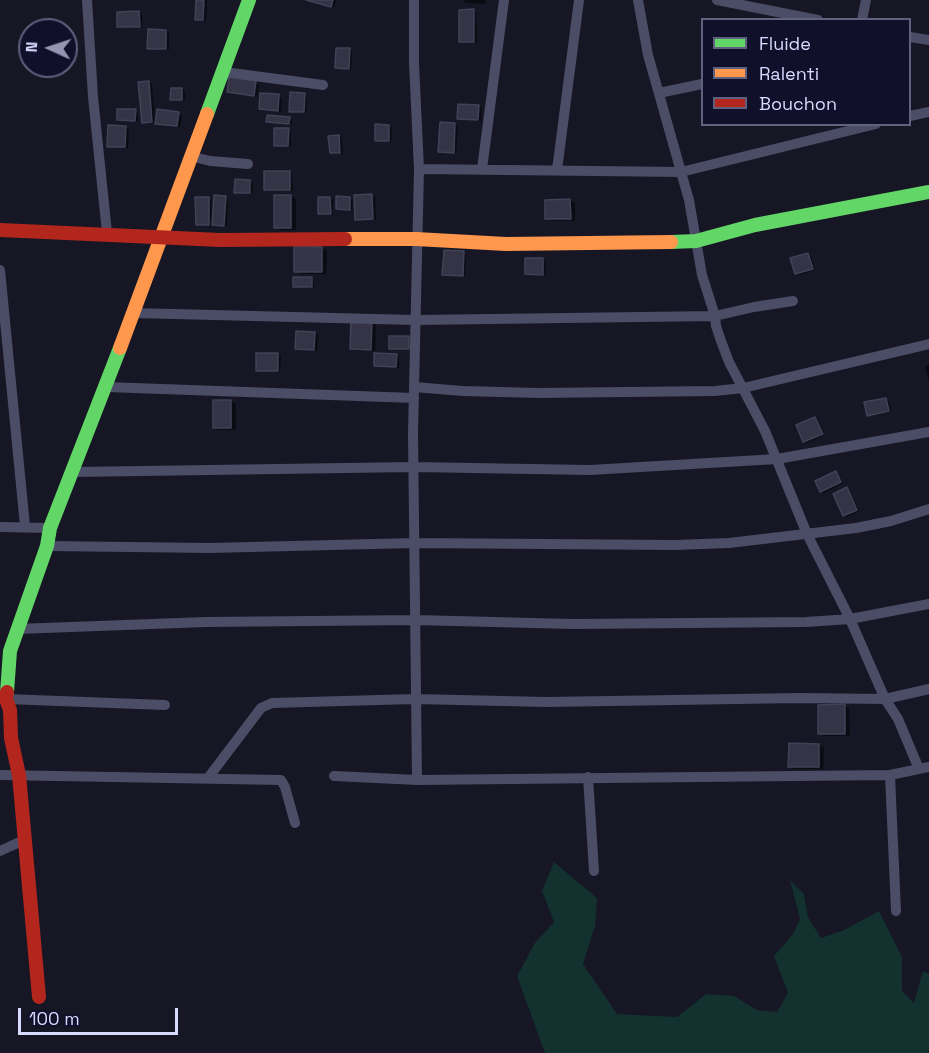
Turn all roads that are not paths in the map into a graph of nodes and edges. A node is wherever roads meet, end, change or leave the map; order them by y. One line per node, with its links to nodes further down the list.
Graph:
1 (87, 0): 29 (street)
2 (249, 0): 14 (street)
3 (414, 0): 23 (street)
4 (504, 0): 24 (street)
5 (579, 0): 25 (street)
6 (638, 0): 17 (street)
7 (717, 0): 9 (street)
8 (866, 0): 11 (street)
9 (753, 4): 10 (street)
10 (810, 18)
11 (862, 18)
12 (911, 37): 13 (street)
13 (929, 40)
14 (224, 72): 16 (street); 21 (street)
15 (701, 84): 17 (street)
16 (323, 85)
17 (659, 93): 26 (street)
18 (929, 112): 19 (street)
19 (911, 116)
20 (868, 126): 26 (street)
21 (190, 156): 22 (street); 30 (street)
22 (248, 164)
23 (419, 169): 24 (street); 31 (street)
24 (482, 169): 25 (street)
25 (557, 170): 26 (street)
26 (681, 172): 32 (street)
27 (929, 192): 32 (street)
28 (0, 230): 29 (street)
29 (107, 233): 30 (street)
30 (162, 236): 31 (street); 35 (street)
31 (416, 239): 32 (street); 37 (street)
32 (696, 241): 36 (street)
33 (0, 270): 47 (street)
34 (793, 301): 36 (street)
35 (133, 313): 37 (street); 39 (street)
36 (715, 316): 37 (street); 40 (street)
37 (415, 320): 41 (street)
38 (929, 344): 40 (street)
39 (106, 387): 41 (street); 45 (street)
40 (743, 388): 41 (street); 43 (street)
41 (414, 392): 44 (street)
42 (929, 432): 43 (street)
43 (777, 459): 44 (street); 50 (street)
44 (414, 467): 45 (street); 51 (street)
45 (73, 472): 49 (street)
46 (929, 509): 50 (street)
47 (25, 526): 48 (street); 49 (street)
48 (0, 527)
49 (50, 528): 52 (street)
50 (807, 534): 51 (street); 54 (street)
51 (414, 543): 52 (street); 55 (street)
52 (47, 546): 56 (street)
53 (929, 604): 54 (street)
54 (850, 619): 55 (street); 60 (street)
55 (415, 620): 56 (street); 59 (street)
56 (17, 629): 58 (street)
57 (929, 689): 60 (street)
58 (6, 699): 61 (street); 64 (street)
59 (415, 699): 60 (street); 68 (street); 69 (street)
60 (885, 699): 62 (street)
61 (165, 705)
62 (924, 768): 65 (street)
63 (0, 775): 64 (street)
64 (19, 775): 68 (street); 71 (street)
65 (890, 775): 67 (street); 74 (street)
66 (334, 776): 69 (street)
67 (588, 777): 69 (street); 73 (street)
68 (208, 778): 70 (street)
69 (417, 780)
70 (295, 823)
71 (24, 840): 72 (street); 75 (street)
72 (0, 851)
73 (594, 871)
74 (896, 911)
75 (39, 997)

